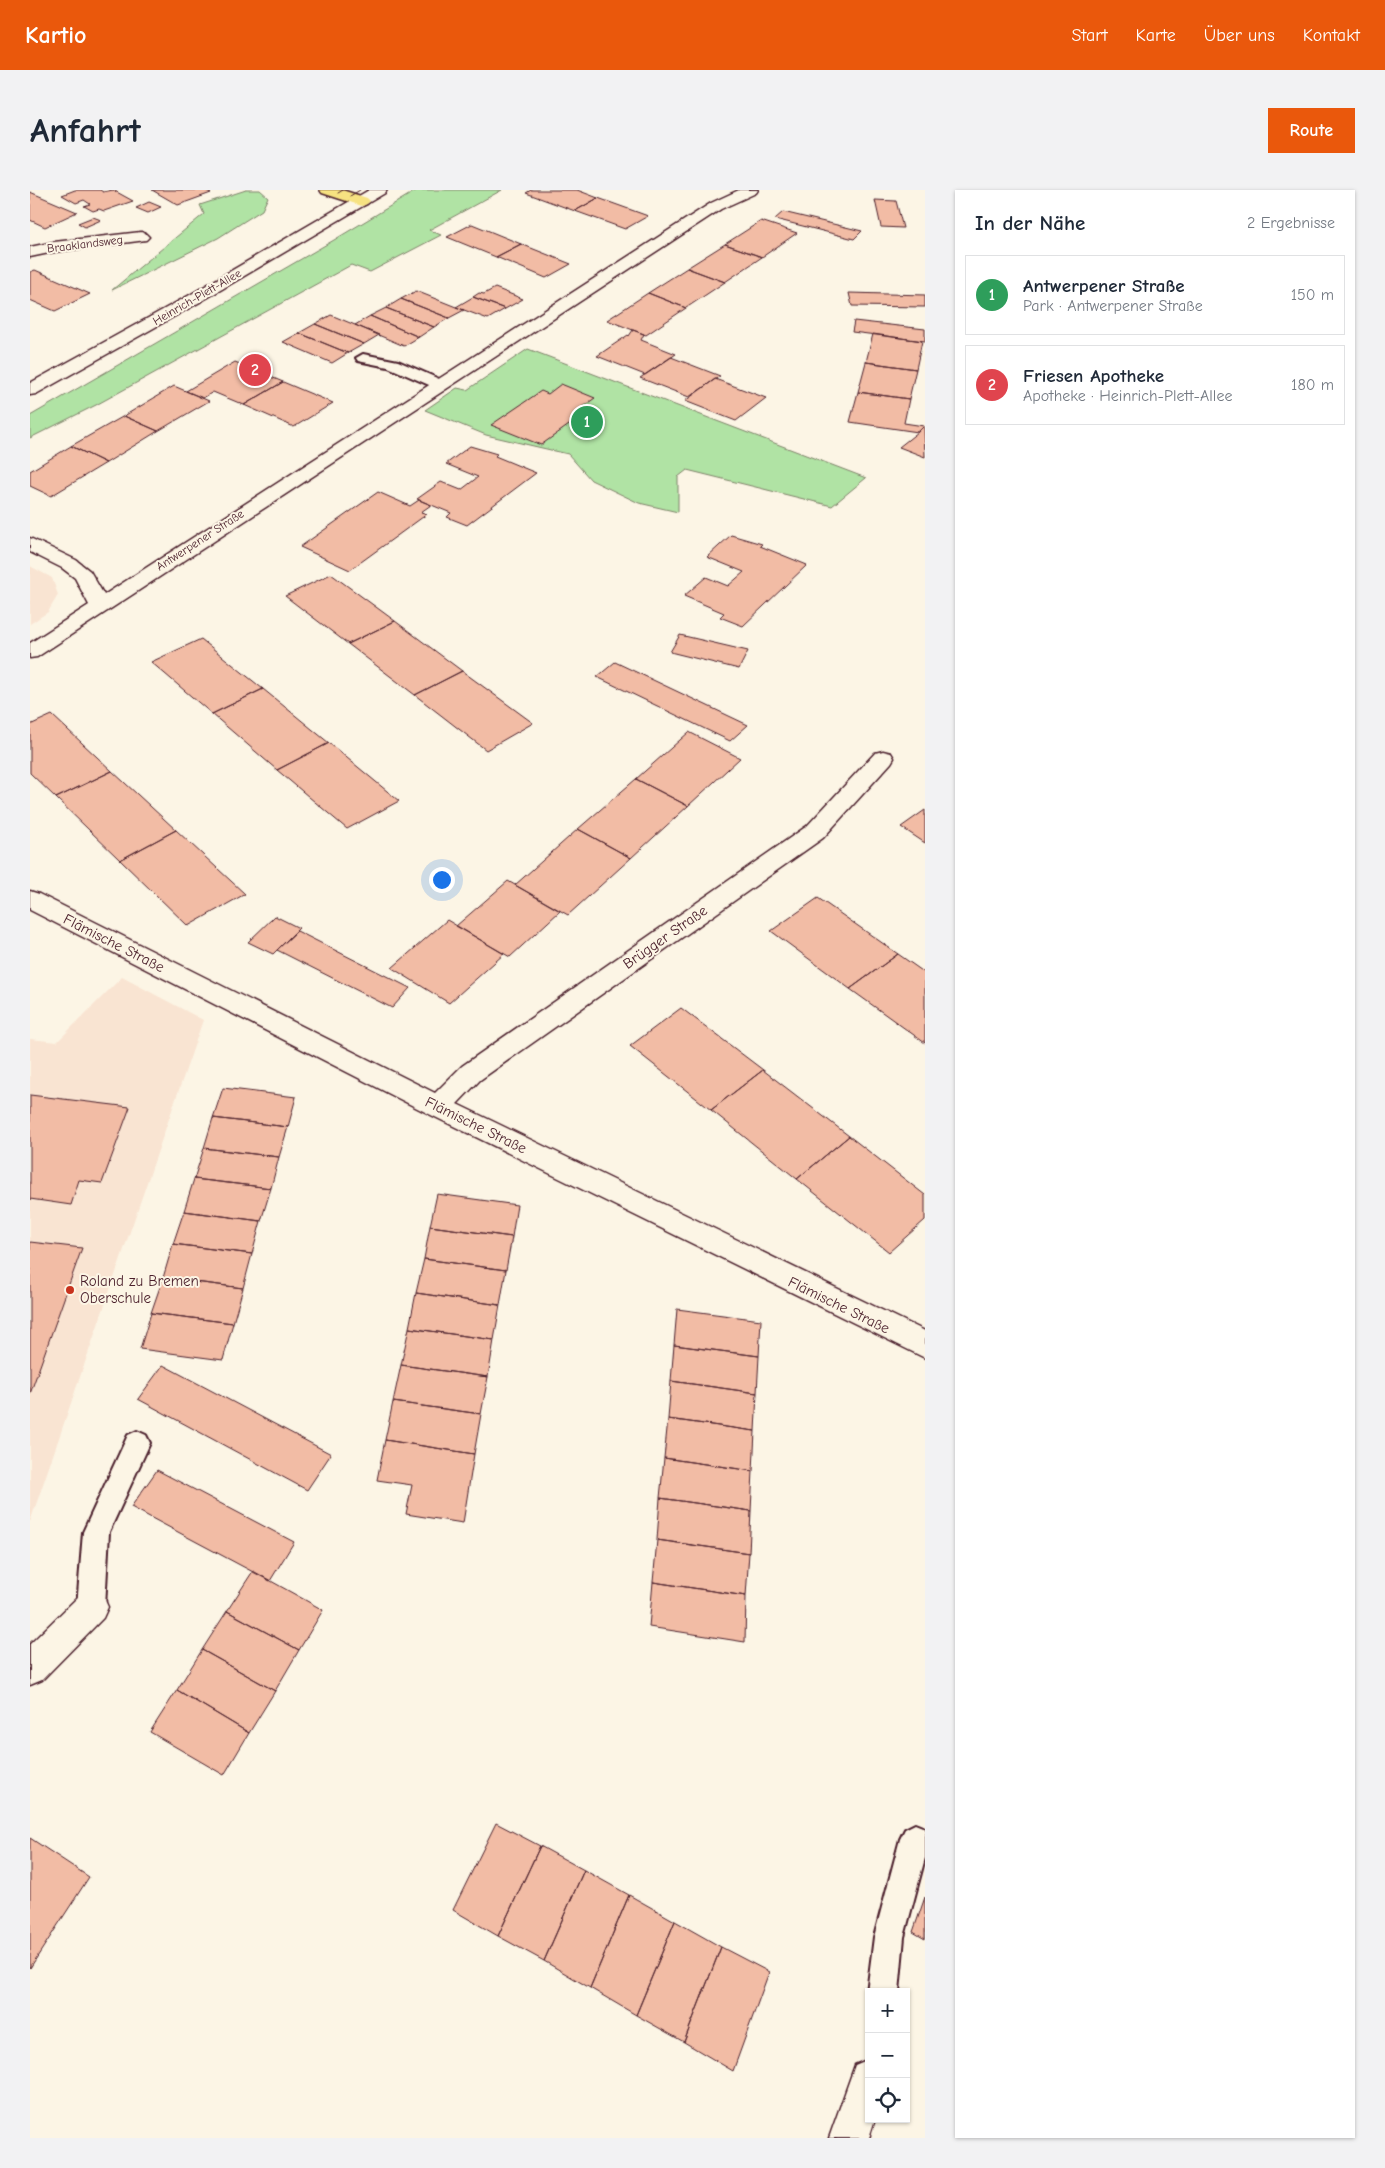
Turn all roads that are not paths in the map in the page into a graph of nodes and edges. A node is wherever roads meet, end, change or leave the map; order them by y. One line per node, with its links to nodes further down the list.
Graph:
1 (327, 190): 4 (highway)
2 (380, 190): 4 (street, Heinrich-Plett-Allee)
3 (751, 190): 8 (street, Antwerpener Straße)
4 (357, 195): 9 (street, Heinrich-Plett-Allee)
5 (141, 237): 6 (street, Braaklandsweg)
6 (30, 252)
7 (363, 358): 8 (lane)
8 (441, 385): 11 (street, Antwerpener Straße)
9 (30, 390)
10 (30, 544): 11 (street)
11 (100, 606): 12 (street, Antwerpener Straße)
12 (30, 652)
13 (883, 758): 15 (street, Brügger Straße)
14 (30, 900): 15 (street, Flämische Straße)
15 (438, 1107): 16 (street, Flämische Straße)
16 (925, 1345)
17 (137, 1443): 18 (lane)
18 (91, 1607): 19 (street)
19 (30, 1668)
20 (915, 1839): 21 (lane)
21 (883, 1988)
22 (865, 2091): 23 (street)
23 (849, 2138)

